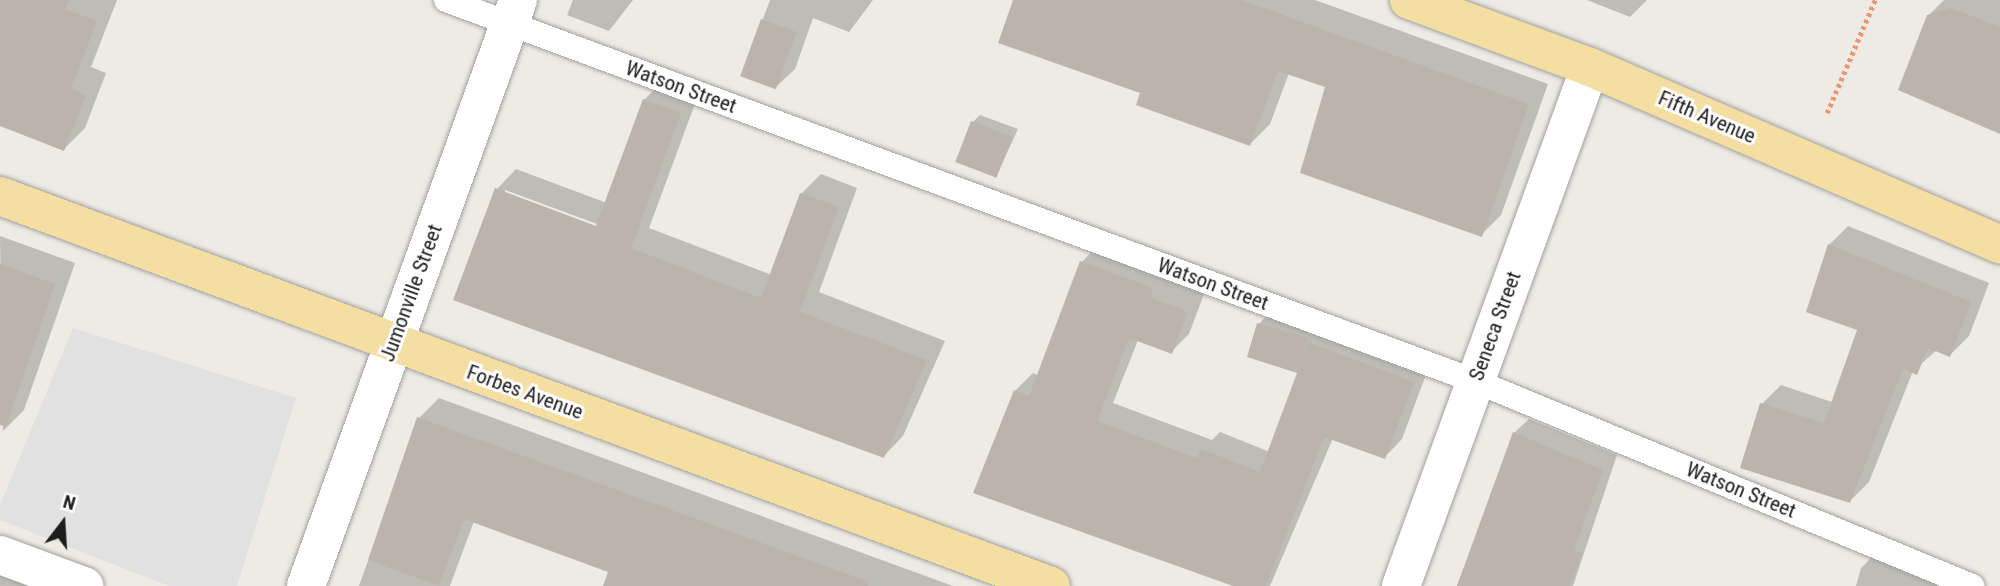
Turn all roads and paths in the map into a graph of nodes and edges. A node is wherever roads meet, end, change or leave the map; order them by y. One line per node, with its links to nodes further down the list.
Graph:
1 (446, 0): 4 (lane, Watson Street)
2 (1409, 0): 5 (main road, Fifth Avenue)
3 (1875, 0): 6 (path)
4 (514, 12): 9 (street, Jumonville Street); 10 (lane, Watson Street)
5 (1590, 67): 8 (main road, Fifth Avenue); 10 (street, Seneca Street)
6 (1827, 113)
7 (0, 196): 9 (main road, Forbes Avenue)
8 (2000, 244)
9 (392, 343): 13 (street, Jumonville Street); 14 (main road, Forbes Avenue)
10 (1475, 381): 15 (street, Seneca Street); 16 (lane, Watson Street)
11 (0, 555): 12 (street)
12 (84, 586)
13 (306, 586)
14 (1051, 586)
15 (1401, 586)
16 (1972, 586)

